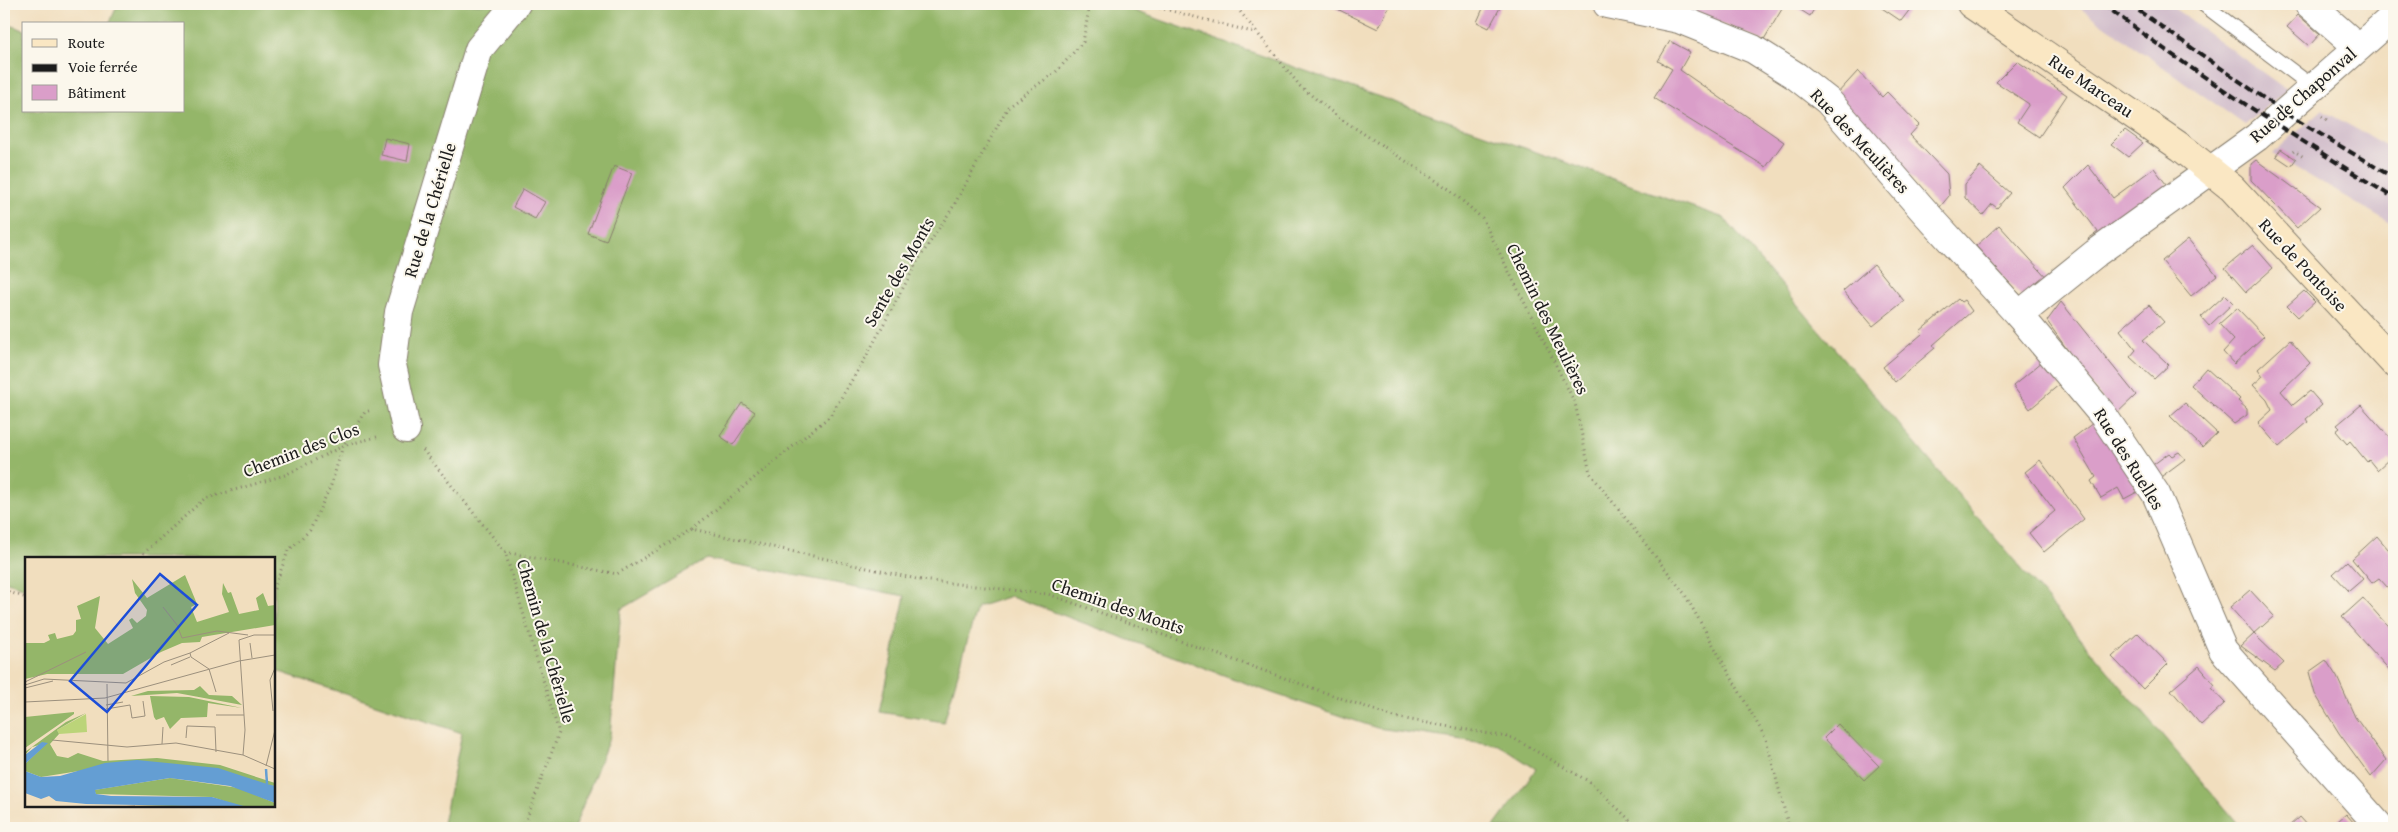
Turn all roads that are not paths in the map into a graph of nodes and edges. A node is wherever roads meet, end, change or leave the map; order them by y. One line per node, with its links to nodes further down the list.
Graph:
1 (516, 4): 12 (street, Rue de la Chérielle)
2 (1607, 4): 10 (street, Rue des Meulières)
3 (1971, 4): 9 (main road, Rue Marceau)
4 (2202, 4): 8 (lane)
5 (2309, 4): 7 (street)
6 (2394, 16): 7 (street, Rue de Chaponval)
7 (2358, 48): 8 (street, Rue de Chaponval)
8 (2313, 87): 9 (street, Rue de Chaponval)
9 (2210, 171): 10 (street); 11 (main road, Rue de Pontoise)
10 (2019, 315): 13 (street, Rue des Ruelles)
11 (2394, 363)
12 (406, 429)
13 (2381, 828)

